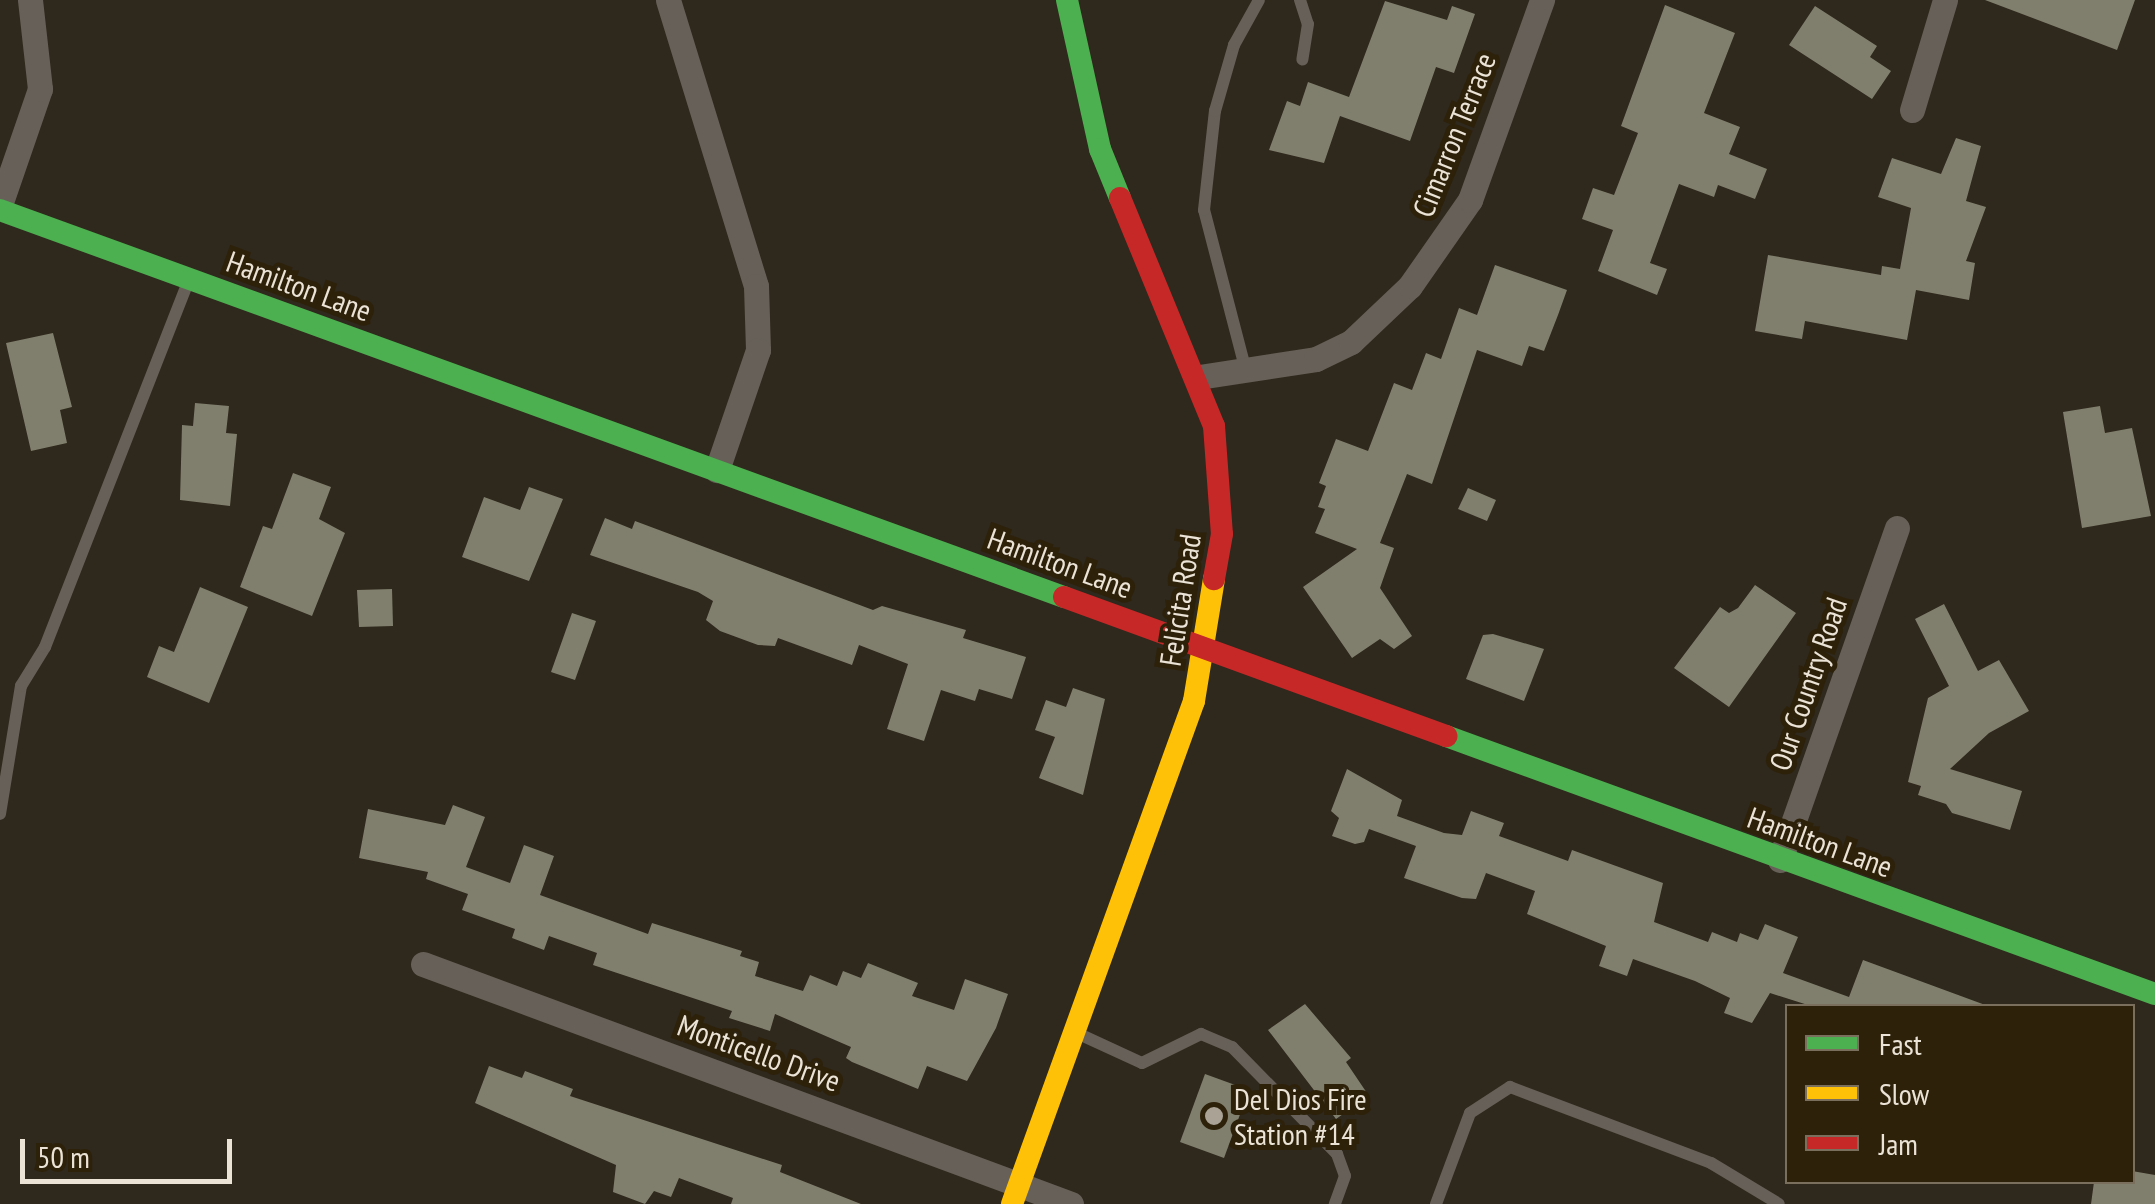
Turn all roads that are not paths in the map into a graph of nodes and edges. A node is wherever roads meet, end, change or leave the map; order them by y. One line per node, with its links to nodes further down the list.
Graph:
1 (30, 0): 10 (street)
2 (668, 0): 14 (street)
3 (1066, 0): 13 (street, Felicita Road)
4 (1259, 0): 12 (lane)
5 (1300, 0): 8 (lane)
6 (1542, 0): 12 (street, Cimarron Terrace)
7 (1945, 0): 9 (street)
8 (1302, 60)
9 (1912, 110)
10 (0, 207): 11 (street, Hamilton Lane)
11 (190, 278): 14 (street, Hamilton Lane); 17 (lane)
12 (1246, 374): 13 (street, Cimarron Terrace)
13 (1199, 377): 16 (street, Felicita Road)
14 (717, 470): 16 (street, Hamilton Lane)
15 (1897, 528): 18 (street, Our Country Road)
16 (1206, 648): 18 (street, Hamilton Lane); 21 (street, Felicita Road)
17 (0, 814)
18 (1780, 860): 20 (street, Hamilton Lane)
19 (423, 964): 22 (street, Monticello Drive)
20 (2155, 994)
21 (1079, 1034): 22 (street, Felicita Road); 24 (lane)
22 (1016, 1194): 23 (street, Monticello Drive)
23 (1071, 1204)
24 (1335, 1204)
25 (1436, 1204): 26 (lane)
26 (1779, 1204)

